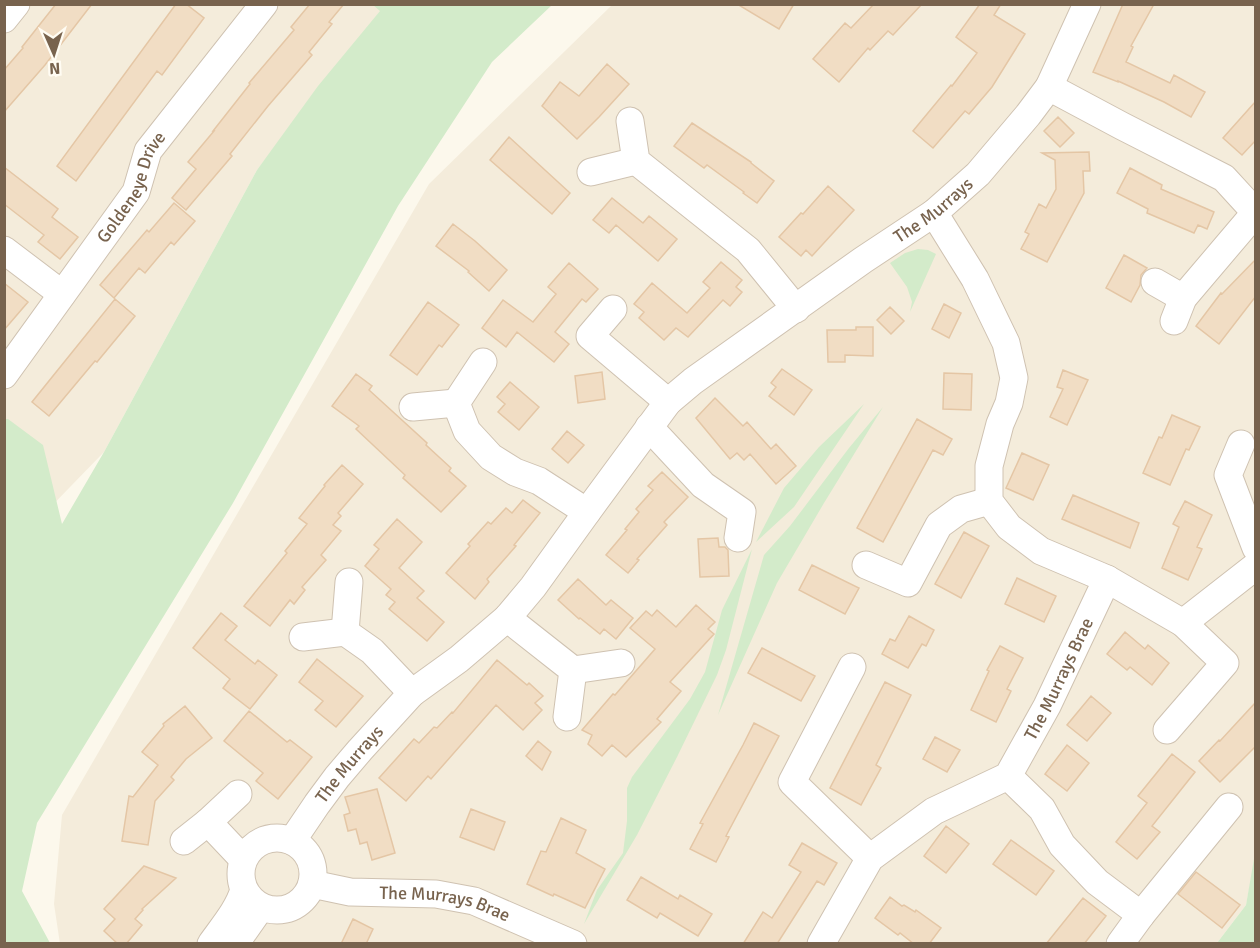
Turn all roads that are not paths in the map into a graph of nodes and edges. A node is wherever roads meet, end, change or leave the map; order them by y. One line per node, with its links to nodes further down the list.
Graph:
1 (16, 4): 4 (street)
2 (264, 4): 13 (street, Goldeneye Drive)
3 (1087, 4): 5 (street, The Murrays)
4 (4, 19)
5 (1049, 87): 9 (street); 10 (street, The Murrays)
6 (630, 121): 7 (street)
7 (636, 161): 8 (street); 15 (street)
8 (591, 172)
9 (1255, 212): 12 (street)
10 (934, 213): 15 (street, The Murrays); 23 (street)
11 (4, 250): 13 (street)
12 (1155, 282)
13 (62, 294): 17 (street, Goldeneye Drive)
14 (613, 309): 18 (street)
15 (796, 309): 18 (street, The Murrays)
16 (483, 362): 19 (street)
17 (4, 375)
18 (668, 402): 21 (street, The Murrays)
19 (456, 404): 20 (street); 24 (street)
20 (413, 407)
21 (649, 427): 24 (street, The Murrays); 25 (street)
22 (1241, 444): 26 (street)
23 (989, 501): 27 (street); 29 (street)
24 (587, 512): 31 (street, The Murrays)
25 (746, 519)
26 (1256, 548)
27 (866, 565)
28 (1256, 566): 32 (street)
29 (1107, 579): 32 (street); 41 (street, The Murrays Brae)
30 (349, 582): 33 (street)
31 (507, 618): 37 (street); 38 (street, The Murrays)
32 (1183, 623): 40 (street)
33 (345, 632): 34 (street); 38 (street)
34 (303, 637)
35 (621, 663): 37 (street)
36 (852, 667): 47 (street)
37 (573, 670): 39 (street)
38 (412, 693): 46 (street, The Murrays)
39 (567, 717)
40 (1167, 730)
41 (1008, 776): 47 (street); 51 (street)
42 (238, 794): 44 (street)
43 (1229, 807): 51 (street)
44 (208, 822): 45 (street); 48 (street)
45 (184, 841)
46 (292, 841): 48 (street); 49 (street)
47 (870, 858): 52 (street)
48 (243, 859): 50 (street)
49 (312, 884): 50 (street); 55 (street, The Murrays Brae)
50 (253, 898): 53 (street); 54 (street)
51 (1141, 915): 56 (street)
52 (830, 940)
53 (211, 944)
54 (235, 944)
55 (573, 944)
56 (1120, 944)

